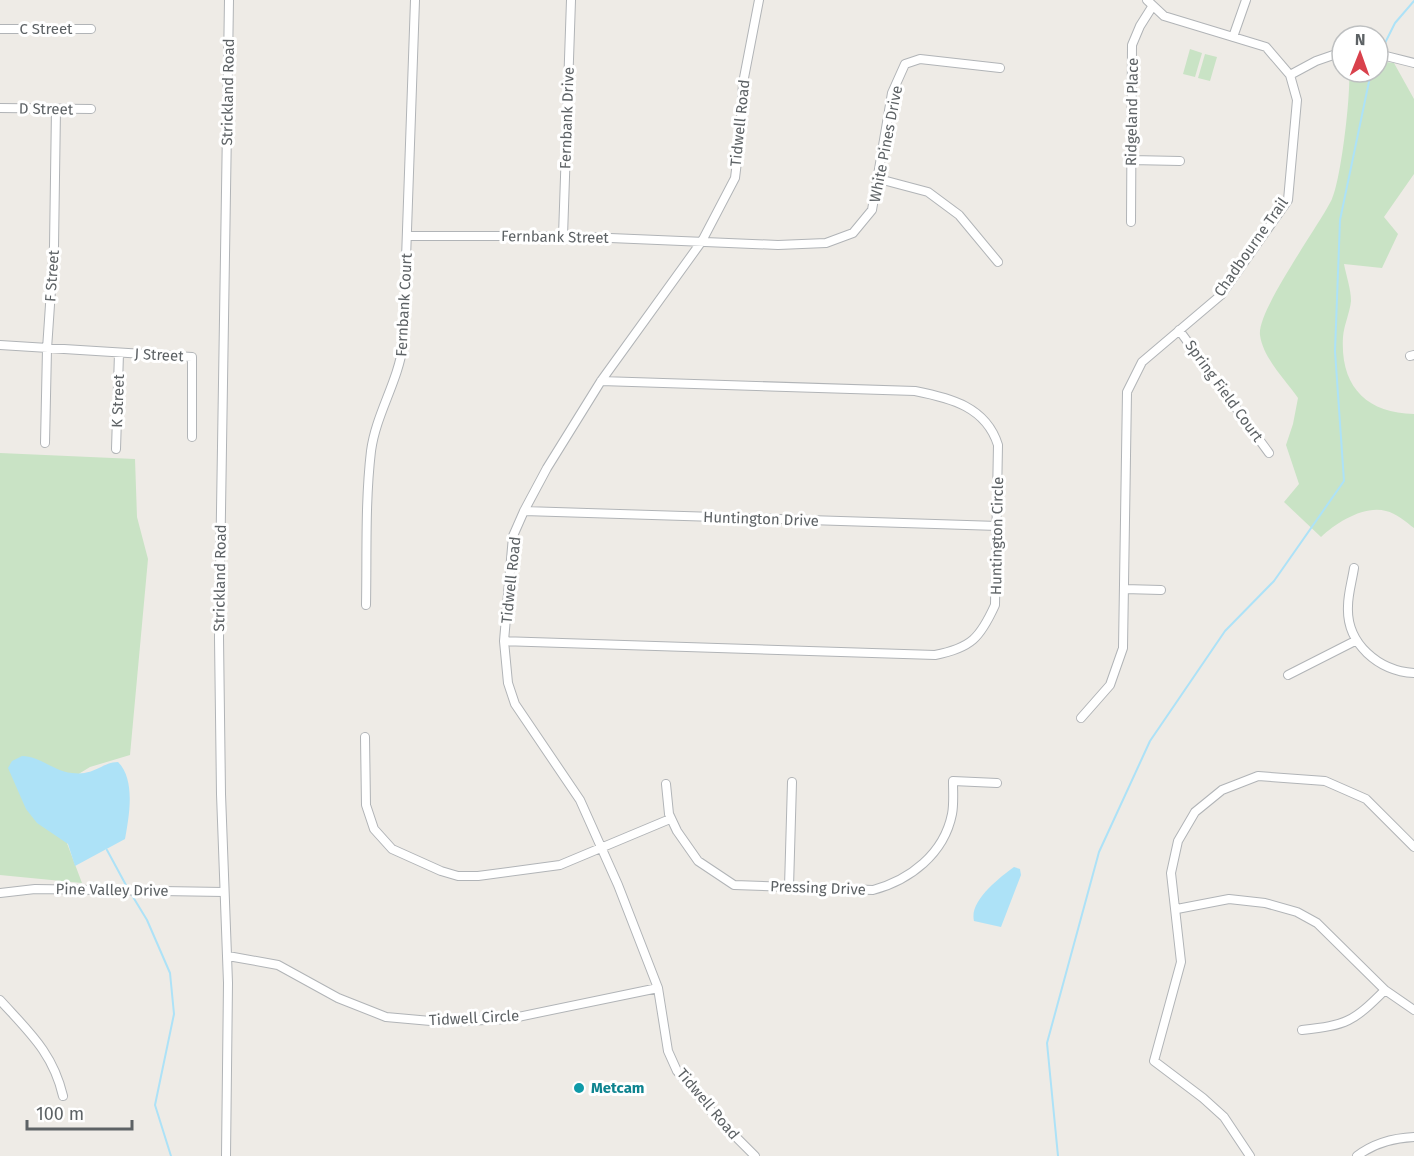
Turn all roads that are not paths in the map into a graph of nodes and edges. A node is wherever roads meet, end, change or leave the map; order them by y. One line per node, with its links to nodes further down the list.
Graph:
1 (230, 0): 54 (street, Strickland Road)
2 (415, 0): 22 (street, Fernbank Court)
3 (572, 0): 23 (street, Fernbank Drive)
4 (759, 0): 24 (street, Tidwell Road)
5 (1246, 0): 9 (street)
6 (1149, 4): 9 (street, Chadbourne Trail); 18 (street, Ridgeland Place)
7 (92, 29): 8 (street, C Street)
8 (0, 30)
9 (1233, 37): 14 (street, Chadbourne Trail)
10 (1330, 56): 14 (street)
11 (1390, 57): 12 (street)
12 (1414, 63)
13 (1000, 68): 20 (street, White Pines Drive)
14 (1290, 75): 26 (street, Chadbourne Trail)
15 (0, 108): 16 (street, D Street)
16 (56, 109): 17 (street, D Street); 28 (street, F Street)
17 (91, 110)
18 (1131, 160): 19 (street); 21 (street, Ridgeland Place)
19 (1180, 161)
20 (879, 179): 24 (street, White Pines Drive); 25 (street)
21 (1131, 222)
22 (408, 236): 23 (street, Fernbank Street); 40 (street, Fernbank Court)
23 (563, 236): 24 (street, Fernbank Street)
24 (702, 241): 30 (street, Tidwell Road)
25 (998, 262)
26 (1179, 330): 34 (street, Spring Field Court); 38 (street, Chadbourne Trail)
27 (0, 345): 28 (street, J Street)
28 (47, 349): 29 (street, J Street); 32 (street, F Street)
29 (119, 353): 31 (street, J Street); 33 (street, K Street)
30 (601, 381): 35 (street, Tidwell Road); 36 (street, Huntington Circle)
31 (192, 436)
32 (45, 443)
33 (116, 449)
34 (1269, 453)
35 (524, 511): 36 (street, Huntington Drive); 41 (street, Tidwell Road)
36 (998, 526): 41 (street, Huntington Circle)
37 (1354, 568): 42 (street)
38 (1124, 589): 39 (street); 45 (street, Chadbourne Trail)
39 (1161, 590)
40 (366, 605)
41 (504, 641): 52 (street, Tidwell Road)
42 (1355, 641): 43 (street); 44 (street)
43 (1414, 673)
44 (1288, 675)
45 (1080, 718)
46 (365, 736): 52 (street)
47 (792, 782): 53 (street)
48 (997, 783): 53 (street, Pressing Drive)
49 (666, 784): 50 (street, Pressing Drive)
50 (670, 819): 52 (street); 53 (street, Pressing Drive)
51 (1414, 847): 56 (street)
52 (603, 848): 58 (street, Tidwell Road)
53 (789, 887)
54 (224, 892): 55 (street, Pine Valley Drive); 57 (street, Strickland Road)
55 (0, 893)
56 (1177, 909): 59 (street); 67 (street)
57 (228, 956): 58 (street, Tidwell Circle); 65 (street, Strickland Road)
58 (658, 988): 66 (street, Tidwell Road)
59 (1385, 990): 61 (street); 62 (street)
60 (0, 1000): 63 (street)
61 (1414, 1010)
62 (1302, 1030)
63 (63, 1096)
64 (1414, 1137): 68 (street)
65 (226, 1156)
66 (755, 1156)
67 (1250, 1156)
68 (1357, 1156)

